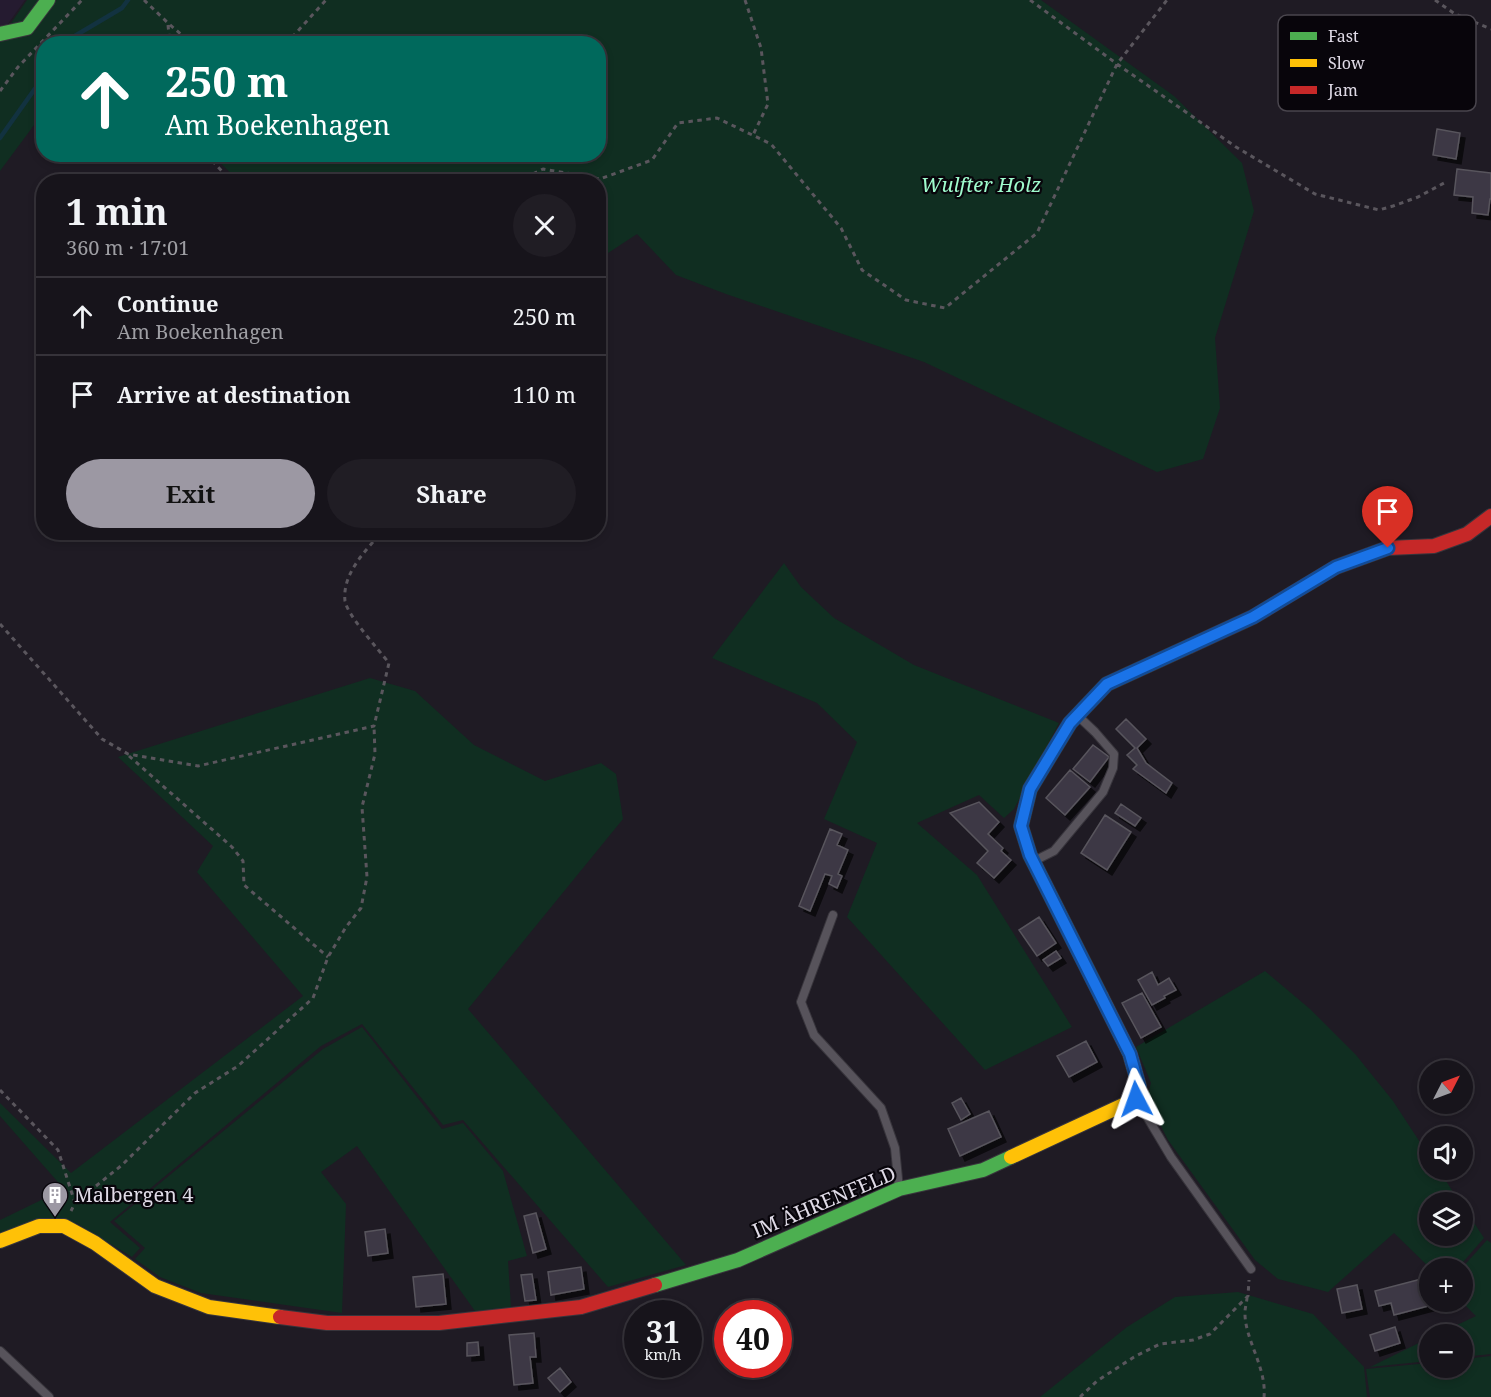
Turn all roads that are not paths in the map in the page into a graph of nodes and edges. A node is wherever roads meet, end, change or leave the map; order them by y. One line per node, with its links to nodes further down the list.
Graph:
1 (48, 0): 2 (street)
2 (0, 34)
3 (1491, 516): 4 (street)
4 (1077, 716): 5 (street); 5 (lane)
5 (1033, 861): 7 (street)
6 (833, 915): 8 (lane)
7 (1136, 1099): 8 (street, IM ÄHRENFELD); 10 (lane)
8 (899, 1189): 9 (street, IM ÄHRENFELD)
9 (0, 1241)
10 (1251, 1269)
11 (0, 1351): 12 (lane)
12 (49, 1397)

